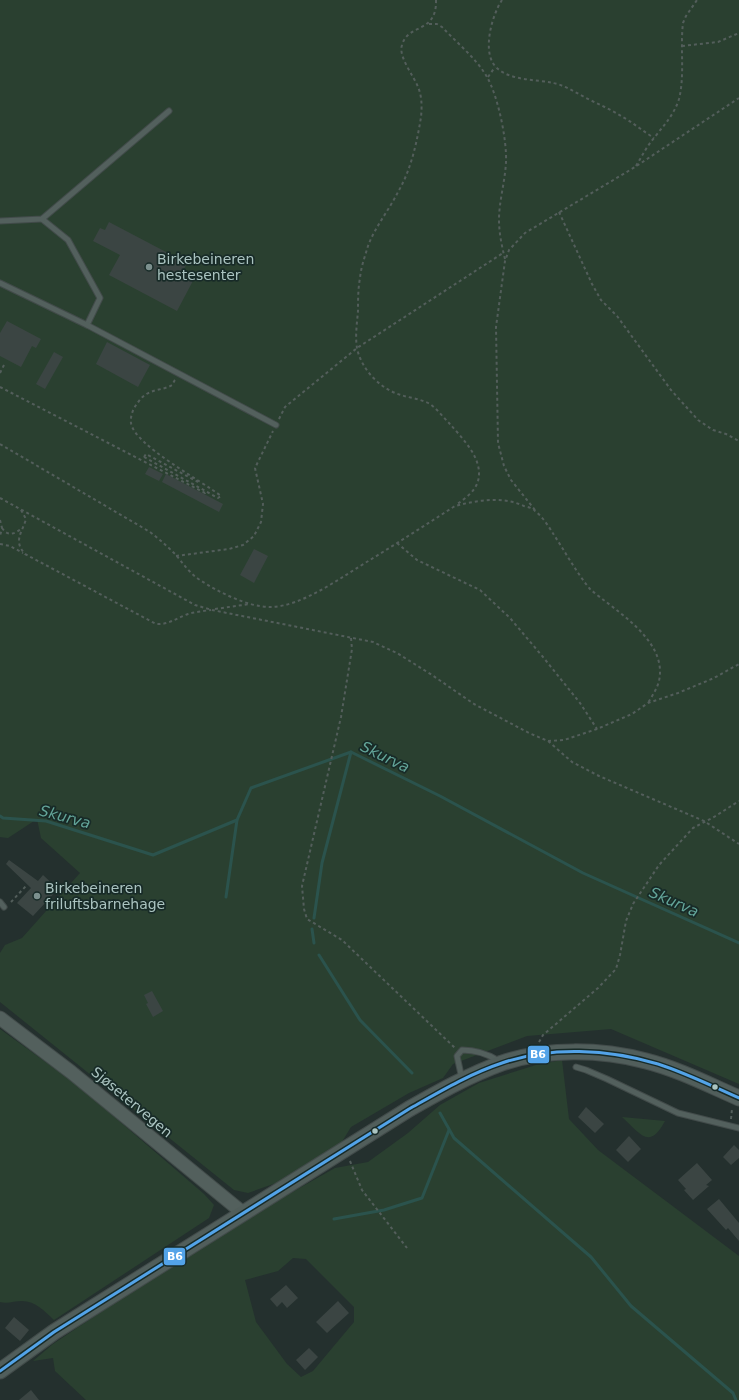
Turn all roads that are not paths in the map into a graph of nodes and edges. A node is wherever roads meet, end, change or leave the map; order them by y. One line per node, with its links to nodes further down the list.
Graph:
1 (169, 111): 2 (lane)
2 (42, 219): 3 (lane); 5 (lane)
3 (0, 221)
4 (0, 284): 5 (lane)
5 (87, 325): 6 (lane)
6 (276, 425)
7 (0, 902): 8 (lane)
8 (4, 907)
9 (0, 1018): 15 (street, Sjøsetervegen)
10 (502, 1063): 12 (main road); 12 (lane); 13 (main road)
11 (576, 1067): 14 (lane)
12 (462, 1080): 15 (main road)
13 (739, 1098)
14 (739, 1128)
15 (243, 1213): 16 (main road)
16 (0, 1371)

